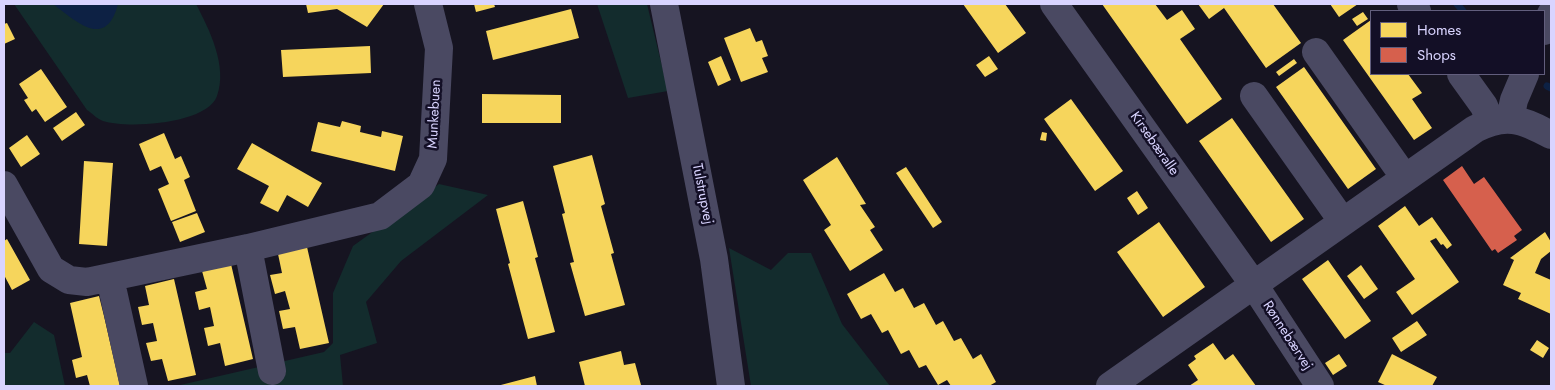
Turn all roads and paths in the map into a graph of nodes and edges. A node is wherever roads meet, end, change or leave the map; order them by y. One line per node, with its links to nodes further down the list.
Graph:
1 (428, 4): 15 (street, Munkebuen)
2 (664, 4): 20 (street, Tulstrupvej)
3 (1054, 4): 17 (street, Kirsebæralle)
4 (1551, 14): 5 (street)
5 (1545, 29)
6 (1316, 52): 12 (street)
7 (1462, 75): 10 (street)
8 (1525, 75): 10 (street)
9 (1254, 96): 14 (street)
10 (1500, 120): 11 (street); 12 (street)
11 (1551, 135)
12 (1405, 178): 14 (street)
13 (4, 186): 16 (street, Munkebuen)
14 (1343, 222): 17 (street)
15 (248, 248): 16 (street, Munkebuen); 18 (street)
16 (110, 278): 19 (street)
17 (1254, 285): 21 (street); 22 (street, Rønnebærvej)
18 (272, 371)
19 (134, 386)
20 (731, 386)
21 (1110, 386)
22 (1320, 386)

